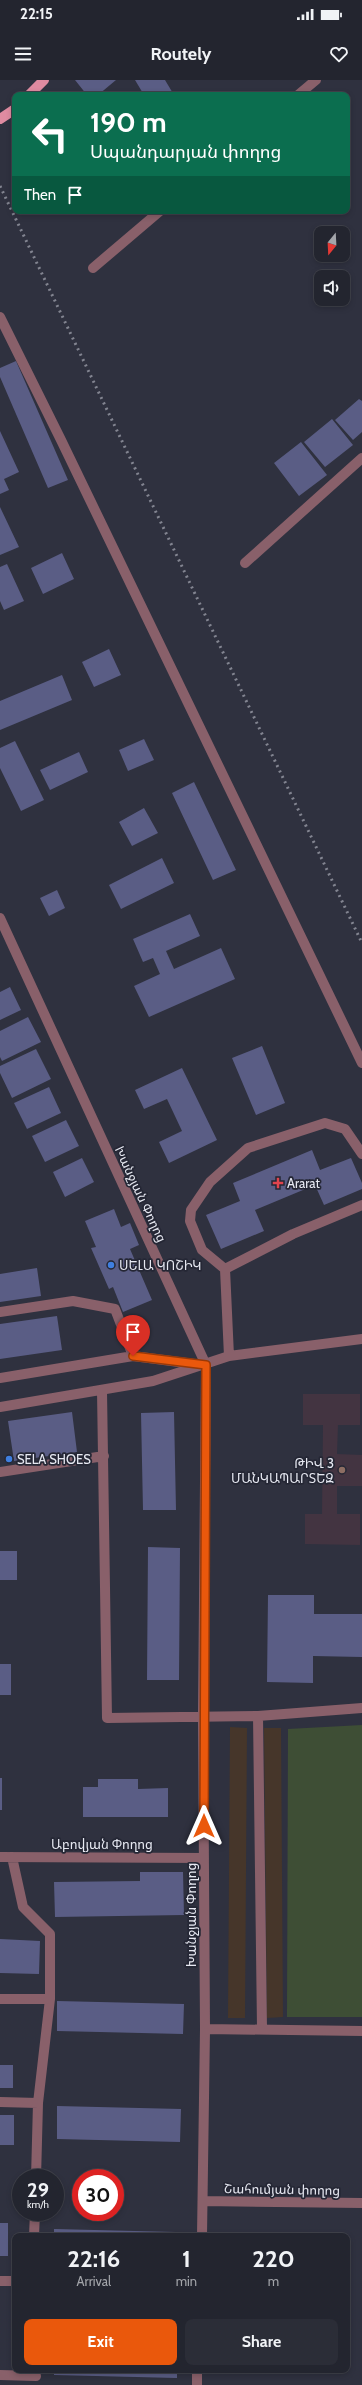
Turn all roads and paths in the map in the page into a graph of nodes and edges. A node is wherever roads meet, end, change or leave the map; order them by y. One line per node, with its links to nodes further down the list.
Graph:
1 (44, 80): 3 (main road)
2 (316, 80): 4 (street)
3 (32, 92)
4 (302, 92)
5 (12, 111): 6 (main road)
6 (0, 119)
7 (156, 214): 8 (street)
8 (93, 268)
9 (0, 317): 13 (street)
10 (362, 458): 11 (street)
11 (245, 563)
12 (0, 918): 21 (street, Խանջյան Փողոց)
13 (362, 1063)
14 (362, 1154): 16 (street)
15 (362, 1206): 16 (street)
16 (225, 1270): 20 (street)
17 (0, 1312): 19 (street)
18 (362, 1339): 20 (street)
19 (133, 1356): 21 (street); 22 (street)
20 (229, 1356): 21 (street)
21 (206, 1365): 23 (street); 28 (street, Խանջյան Փողոց)
22 (0, 1378)
23 (102, 1390): 24 (street); 25 (street)
24 (0, 1407)
25 (104, 1456): 26 (street); 28 (street)
26 (0, 1472)
27 (362, 1708): 29 (street)
28 (203, 1716): 29 (street); 32 (street, Խանջյան Փողոց)
29 (258, 1716): 36 (street)
30 (0, 1857): 31 (street, Աբովյան Փողոց)
31 (12, 1857): 32 (street, Աբովյան Փողոց); 34 (street)
32 (204, 1858): 35 (street, Խանջյան Փողոց)
33 (0, 1999): 34 (street)
34 (50, 1999): 39 (street)
35 (205, 2029): 36 (street); 41 (street, Խանջյան Փողոց)
36 (262, 2029): 37 (street)
37 (362, 2031)
38 (0, 2102): 39 (street)
39 (38, 2103): 40 (street)
40 (36, 2169)
41 (203, 2201): 42 (street, Շահումյան փողոց); 45 (street, Խանջյան Փողոց)
42 (362, 2203)
43 (35, 2221): 44 (street)
44 (34, 2233)
45 (202, 2233)
46 (0, 2281): 47 (street)
47 (12, 2281)
48 (197, 2373): 51 (street)
49 (0, 2375): 50 (street)
50 (36, 2377)
51 (197, 2385)

